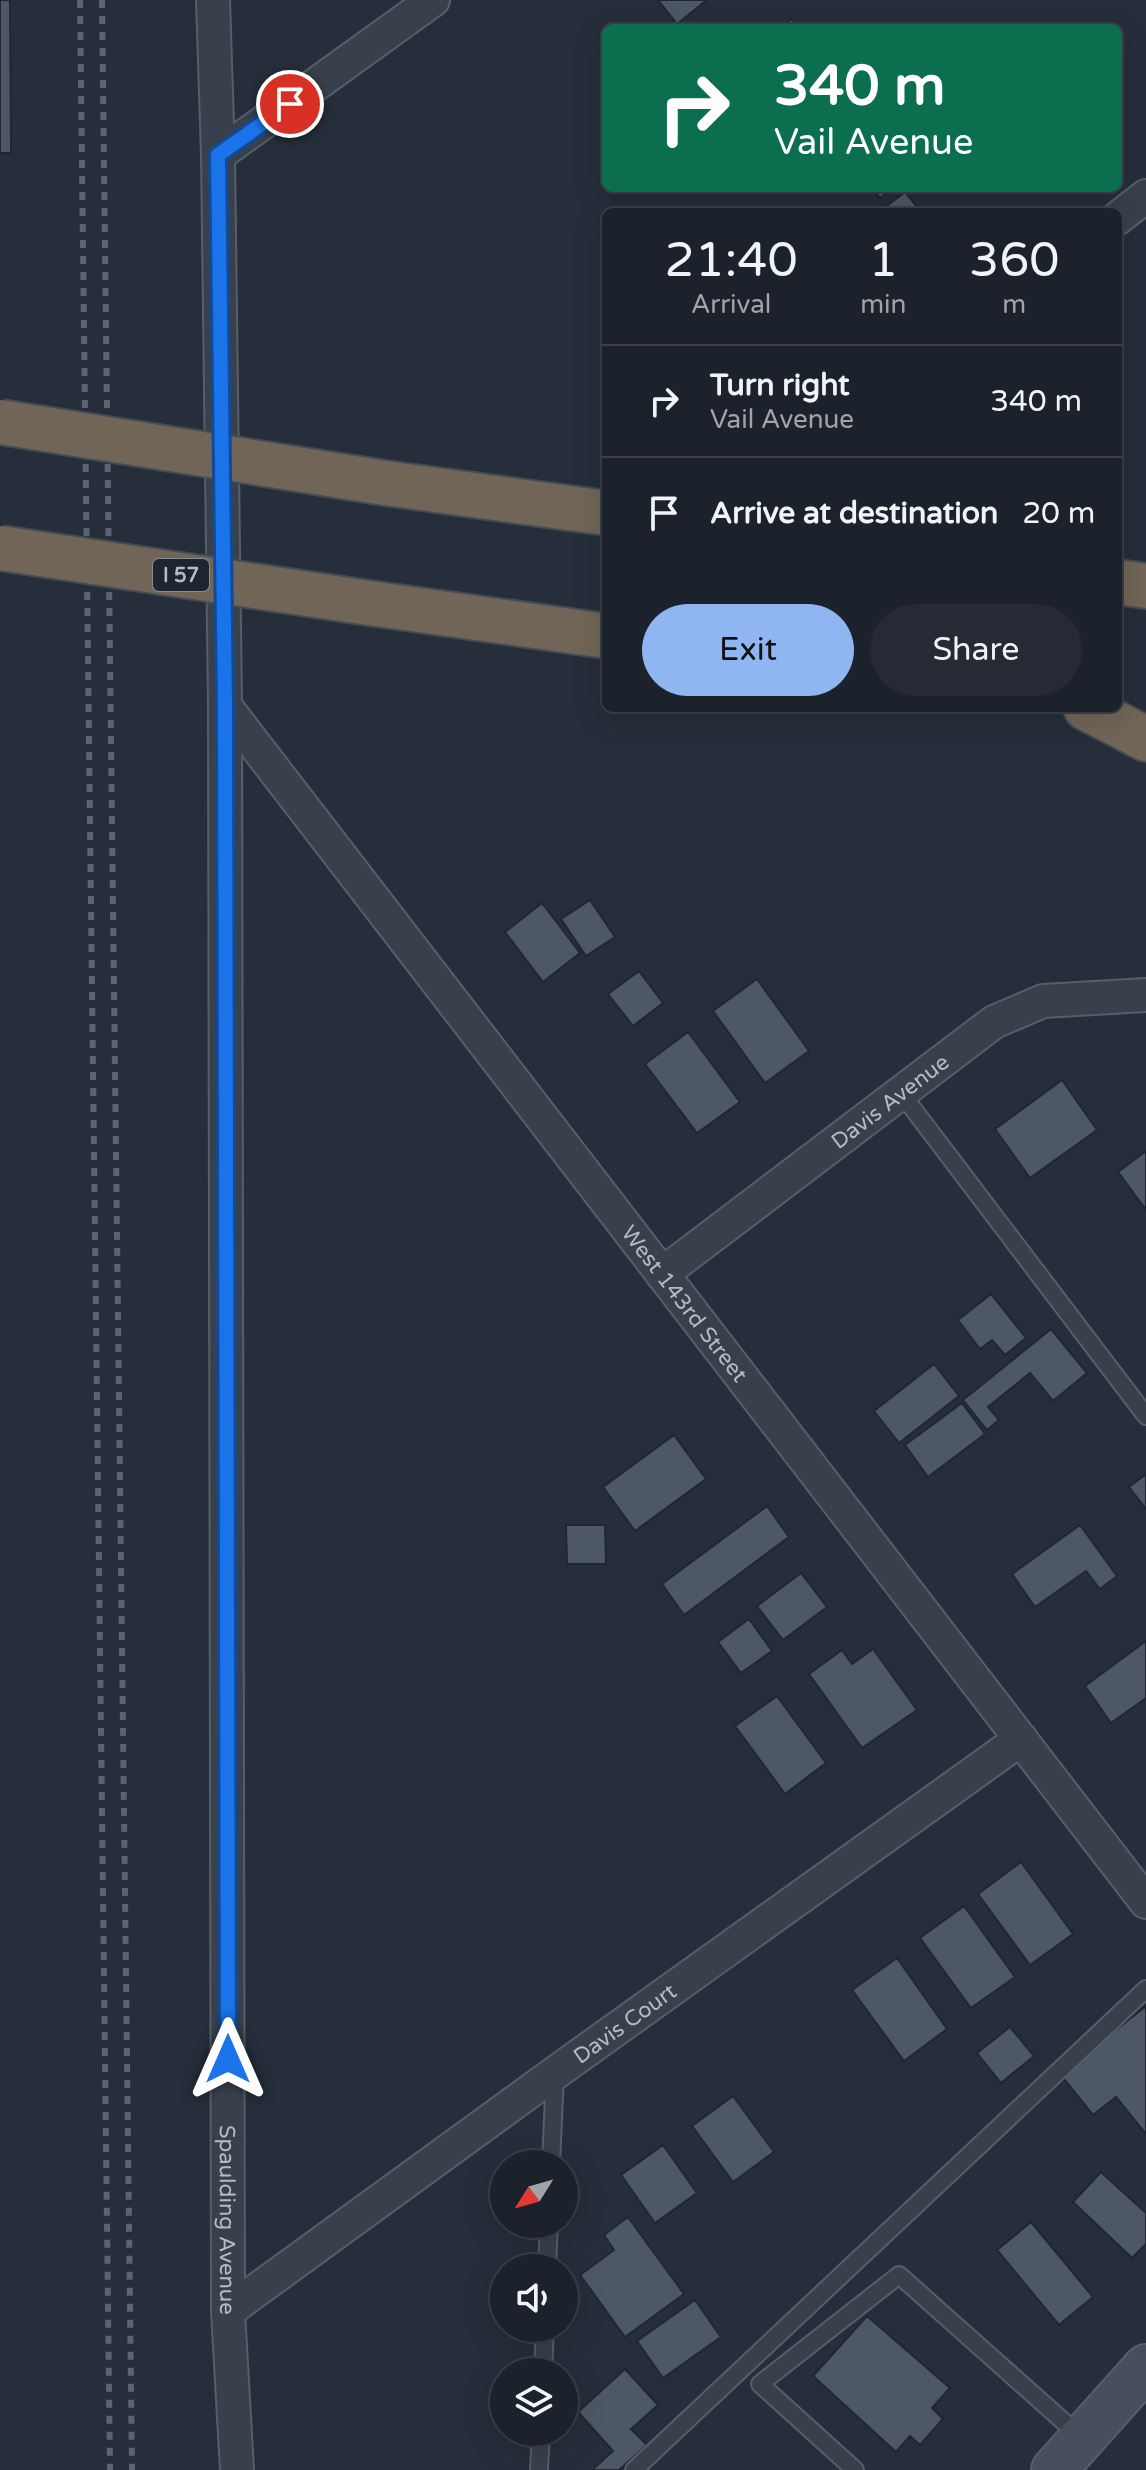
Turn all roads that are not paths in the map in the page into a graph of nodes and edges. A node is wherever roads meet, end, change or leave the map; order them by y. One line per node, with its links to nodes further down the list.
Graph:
1 (213, 0): 3 (street, Spaulding Avenue)
2 (433, 0): 3 (street)
3 (218, 155): 12 (street, Spaulding Avenue)
4 (1146, 196): 5 (street)
5 (1122, 215)
6 (0, 422): 7 (highway, bridge)
7 (602, 512)
8 (0, 548): 11 (highway, I 57, bridge)
9 (1122, 583): 10 (highway)
10 (1146, 586)
11 (602, 635)
12 (225, 706): 19 (street, West 143rd Street); 26 (street, Spaulding Avenue)
13 (1122, 707): 14 (highway)
14 (1146, 710)
15 (1094, 712): 16 (highway)
16 (1146, 739)
17 (1146, 995): 18 (street, Davis Avenue)
18 (901, 1093): 19 (street, Davis Avenue); 20 (lane)
19 (662, 1274): 21 (street, West 143rd Street)
20 (1146, 1416)
21 (1021, 1739): 22 (street, West 143rd Street); 24 (street, Davis Court)
22 (1146, 1902)
23 (1146, 1989): 32 (lane)
24 (555, 2073): 25 (lane); 26 (street, Davis Court)
25 (552, 2150)
26 (228, 2311): 30 (street, Spaulding Avenue)
27 (1146, 2367): 28 (main road)
28 (1082, 2438): 33 (lane); 34 (main road)
29 (540, 2446): 31 (lane)
30 (237, 2470)
31 (539, 2470)
32 (634, 2470)
33 (855, 2470)
34 (1054, 2470)

